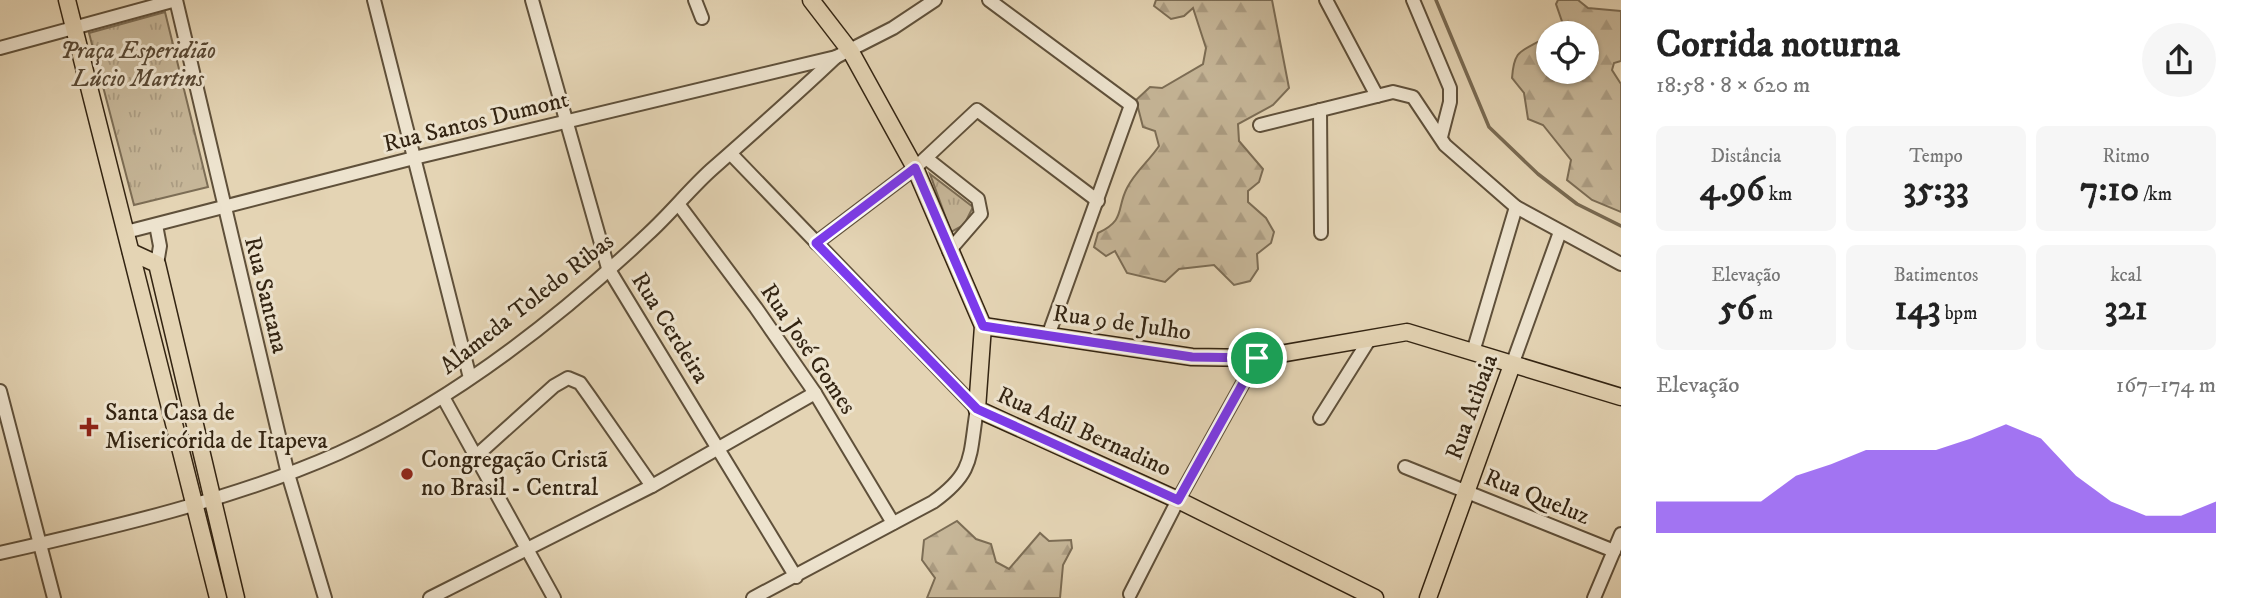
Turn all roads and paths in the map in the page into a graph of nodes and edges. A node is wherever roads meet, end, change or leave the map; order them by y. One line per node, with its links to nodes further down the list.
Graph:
1 (67, 0): 12 (main road)
2 (176, 0): 12 (street); 26 (street, Rua Santana)
3 (374, 0): 21 (street)
4 (532, 0): 17 (street, Rua Cerdeira)
5 (695, 0): 11 (street)
6 (811, 0): 14 (main road)
7 (934, 0): 14 (street, Alameda Toledo Ribas)
8 (989, 0): 23 (street)
9 (1326, 0): 15 (street)
10 (1413, 0): 19 (street)
11 (702, 18)
12 (75, 29): 13 (street); 28 (main road)
13 (0, 48)
14 (843, 54): 17 (street, Rua Santos Dumont); 20 (street, Alameda Toledo Ribas); 22 (main road)
15 (1377, 96): 16 (street); 19 (street)
16 (1320, 110): 18 (street); 30 (street)
17 (568, 121): 21 (street, Rua Santos Dumont); 36 (street, Rua Cerdeira)
18 (1260, 125)
19 (1441, 137): 25 (street)
20 (732, 155): 24 (street, Alameda Toledo Ribas); 31 (street, Rua Adil Bernadino)
21 (414, 158): 26 (street, Rua Santos Dumont); 43 (street)
22 (920, 163): 23 (street); 31 (street); 32 (main road); 32 (street)
23 (1098, 201): 38 (street)
24 (679, 205): 36 (street, Alameda Toledo Ribas); 45 (street, Rua José Gomes)
25 (1516, 207): 29 (street); 40 (street)
26 (224, 208): 27 (street, Rua Santos Dumont); 53 (street, Rua Santana)
27 (156, 225): 28 (street, Rua Santos Dumont); 34 (street)
28 (126, 232): 33 (main road)
29 (1560, 232): 35 (street); 42 (street, Rua Atibaia)
30 (1321, 233)
31 (816, 243): 48 (street, Rua Adil Bernadino)
32 (949, 251): 37 (main road)
33 (131, 252): 34 (main road); 58 (main road)
34 (156, 264): 56 (main road)
35 (1621, 264)
36 (608, 268): 43 (street, Alameda Toledo Ribas); 50 (street, Rua Cerdeira)
37 (983, 326): 38 (main road, Rua 9 de Julho); 48 (main road)
38 (1048, 336): 41 (main road, Rua 9 de Julho)
39 (1369, 340): 40 (main road, Rua 9 de Julho); 41 (main road, Rua 9 de Julho); 49 (street)
40 (1473, 352): 42 (main road, Rua 9 de Julho)
41 (1257, 358): 57 (street)
42 (1512, 365): 47 (main road, Rua 9 de Julho); 55 (main road, Rua Atibaia)
43 (470, 378): 46 (street, Alameda Toledo Ribas)
44 (0, 391): 61 (street)
45 (815, 394): 50 (street); 59 (street, Rua José Gomes)
46 (443, 397): 51 (street); 53 (street, Alameda Toledo Ribas)
47 (1621, 397)
48 (977, 409): 57 (main road, Rua Adil Bernadino); 59 (street)
49 (1320, 418)
50 (720, 448): 54 (street); 65 (street, Rua Cerdeira)
51 (475, 457): 54 (street); 62 (street)
52 (1405, 467): 55 (street, Rua Queluz)
53 (288, 474): 56 (street, Alameda Toledo Ribas); 70 (street, Rua Santana)
54 (652, 486): 62 (street)
55 (1465, 490): 63 (street, Rua Queluz); 75 (main road, Rua Atibaia)
56 (214, 496): 58 (street, Alameda Toledo Ribas); 69 (main road)
57 (1178, 500): 66 (street); 74 (main road, Rua Adil Bernadino)
58 (195, 502): 61 (street, Alameda Toledo Ribas); 68 (main road)
59 (893, 523): 65 (street)
60 (1621, 534): 63 (street)
61 (40, 544): 64 (street, Alameda Toledo Ribas); 67 (street)
62 (526, 551): 71 (street); 72 (street)
63 (1614, 551): 76 (street)
64 (0, 553)
65 (796, 577): 73 (street)
66 (1130, 594)
67 (54, 598)
68 (218, 598)
69 (236, 598)
70 (325, 598)
71 (430, 598)
72 (554, 598)
73 (753, 598)
74 (1375, 598)
75 (1428, 598)
76 (1594, 598)

